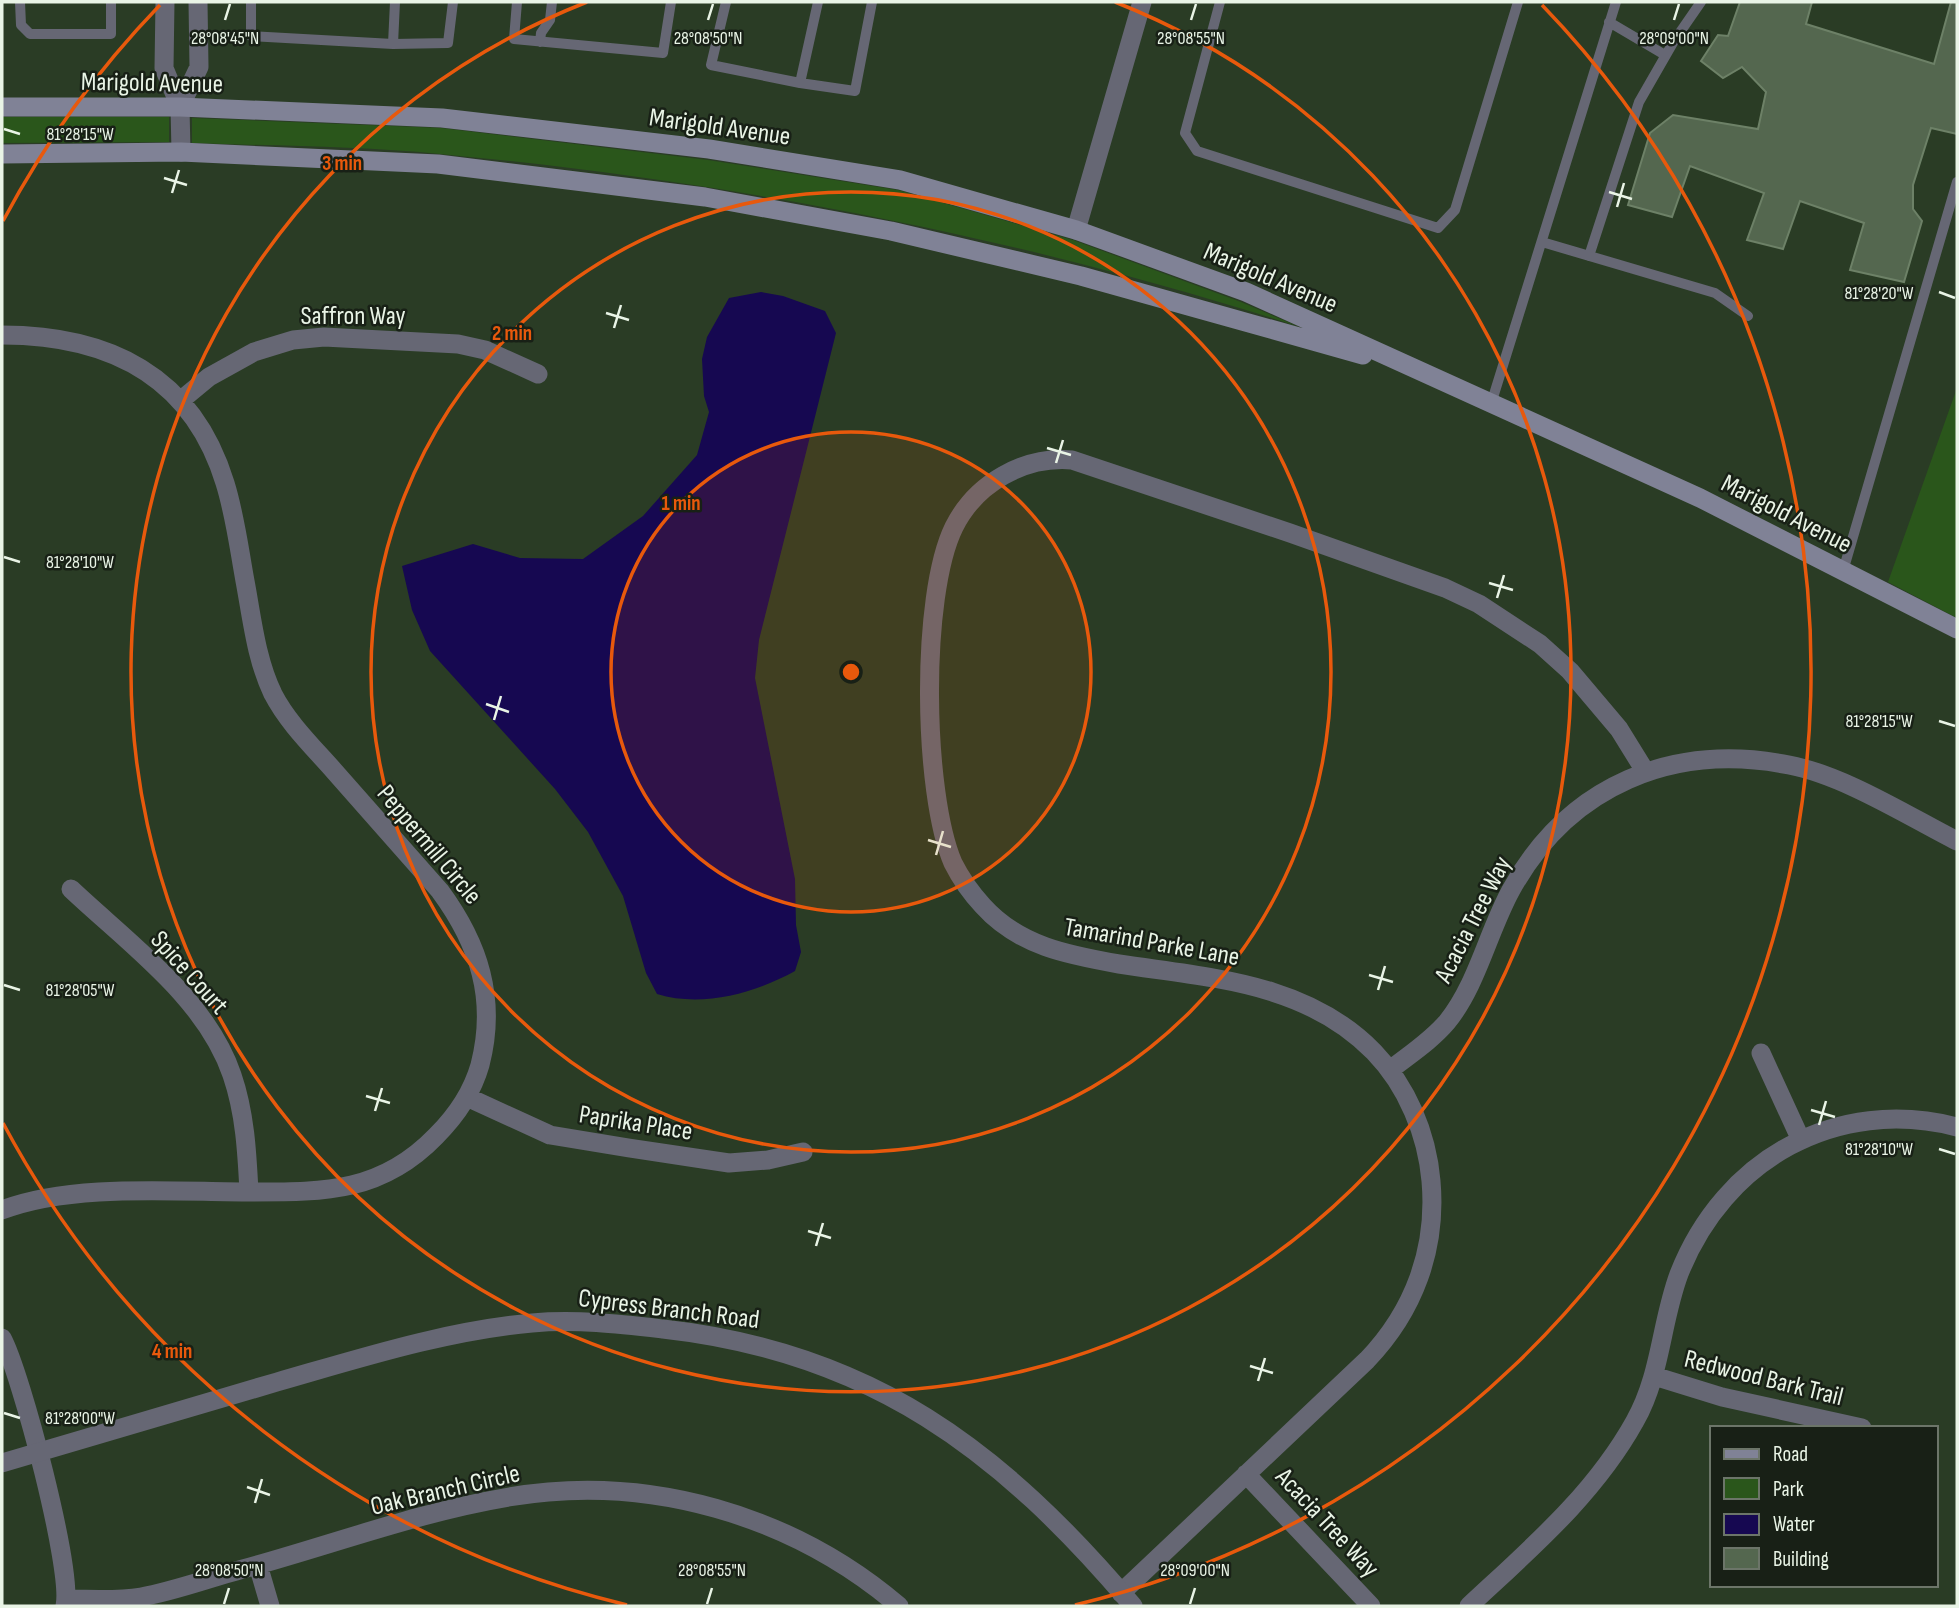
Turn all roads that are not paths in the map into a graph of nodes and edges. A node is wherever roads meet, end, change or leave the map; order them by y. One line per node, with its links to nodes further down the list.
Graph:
1 (20, 2): 2 (lane)
2 (111, 2)
3 (165, 2): 25 (street)
4 (198, 2): 25 (street)
5 (251, 2): 21 (lane)
6 (395, 2): 21 (lane)
7 (453, 2): 21 (lane)
8 (517, 2): 20 (lane)
9 (552, 2): 20 (lane)
10 (671, 2): 20 (lane)
11 (726, 2): 23 (lane)
12 (818, 2): 23 (lane)
13 (872, 2): 23 (lane)
14 (1142, 2): 29 (street)
15 (1220, 2): 16 (lane)
16 (1518, 2)
17 (1616, 2): 19 (lane)
18 (1701, 2): 22 (lane)
19 (1609, 22): 22 (lane); 30 (lane)
20 (540, 42)
21 (393, 44)
22 (1665, 55): 31 (lane)
23 (800, 83)
24 (2, 107): 25 (main road, Marigold Avenue)
25 (180, 107): 26 (street); 29 (main road, Marigold Avenue)
26 (181, 152): 27 (main road, Marigold Avenue); 34 (main road, Marigold Avenue)
27 (2, 154)
28 (1957, 182): 38 (lane)
29 (1076, 230): 34 (main road, Marigold Avenue)
30 (1542, 242): 31 (lane); 37 (lane)
31 (1589, 256): 32 (lane)
32 (1748, 316)
33 (2, 335): 36 (street, Peppermill Circle)
34 (1398, 363): 37 (main road, Marigold Avenue)
35 (538, 374): 36 (street, Saffron Way)
36 (180, 401): 45 (street, Peppermill Circle)
37 (1491, 404): 38 (main road, Marigold Avenue)
38 (1843, 571): 39 (main road, Marigold Avenue)
39 (1957, 629)
40 (1645, 771): 41 (street, Acacia Tree Way); 44 (street, Acacia Tree Way); 44 (street, Tamarind Parke Lane)
41 (1957, 841)
42 (71, 889): 49 (street, Spice Court)
43 (1761, 1054): 47 (street)
44 (1390, 1070): 56 (street, Tamarind Parke Lane)
45 (467, 1097): 48 (street, Paprika Place); 49 (street, Peppermill Circle)
46 (1957, 1127): 47 (street)
47 (1800, 1138): 52 (street)
48 (803, 1152)
49 (249, 1192): 50 (street, Peppermill Circle)
50 (2, 1210)
51 (2, 1338): 54 (street)
52 (1654, 1376): 53 (street, Redwood Bark Trail); 63 (street)
53 (1853, 1426)
54 (37, 1453): 55 (street, Cypress Branch Road); 58 (street, Cypress Branch Road); 59 (street, Oak Branch Circle)
55 (2, 1463)
56 (1246, 1474): 58 (street, Tamarind Parke Lane); 62 (street, Acacia Tree Way)
57 (258, 1565): 59 (street, Oak Branch Circle); 60 (street); 61 (street, Oak Branch Circle)
58 (1127, 1600)
59 (66, 1603)
60 (270, 1606)
61 (899, 1606)
62 (1371, 1606)
63 (1469, 1606)

